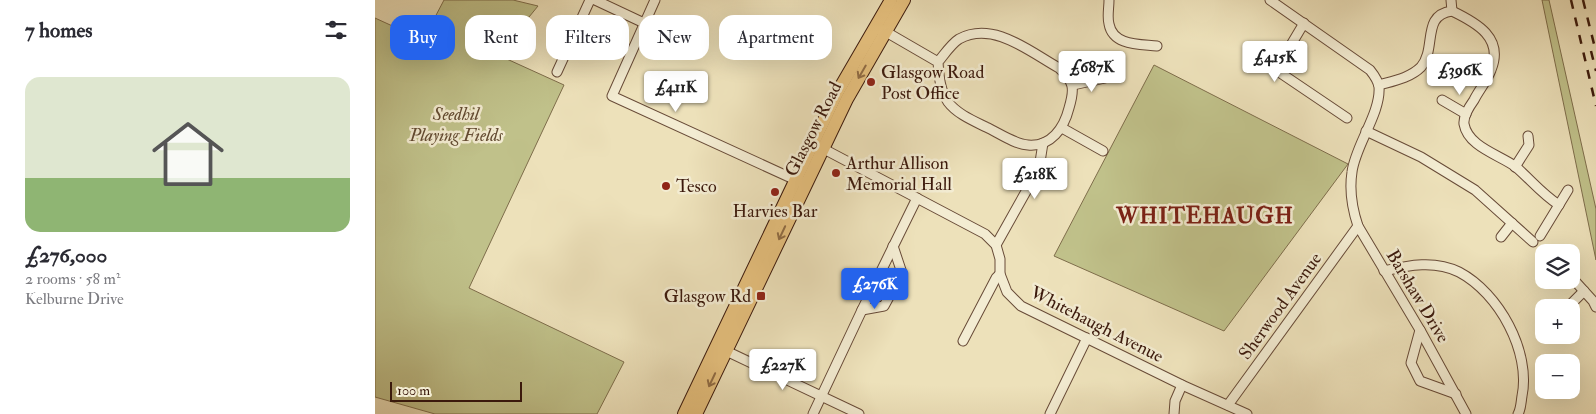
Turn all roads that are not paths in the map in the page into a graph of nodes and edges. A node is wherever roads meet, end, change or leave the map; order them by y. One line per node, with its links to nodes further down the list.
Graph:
1 (590, 0): 10 (street)
2 (595, 0): 12 (street)
3 (655, 0): 11 (street)
4 (891, 0): 14 (main road, Glasgow Road)
5 (904, 0): 14 (main road, Glasgow Road)
6 (1109, 0): 16 (street)
7 (1271, 0): 13 (street)
8 (1451, 0): 9 (street)
9 (1452, 12): 21 (street); 24 (street)
10 (583, 15)
11 (648, 15)
12 (639, 21)
13 (1304, 23): 21 (street); 25 (street)
14 (881, 29): 18 (street); 30 (main road, Glasgow Road)
15 (639, 34): 33 (street)
16 (1157, 46)
17 (563, 60): 19 (street)
18 (938, 62): 22 (street); 29 (street)
19 (557, 72)
20 (1105, 78): 22 (street)
21 (1379, 85): 27 (street, Barshaw Drive)
22 (1073, 86): 26 (street)
23 (1442, 100): 24 (street)
24 (1466, 114): 32 (street)
25 (1347, 118)
26 (1062, 128): 29 (street); 31 (street)
27 (1366, 131): 37 (street); 38 (street, Barshaw Drive)
28 (1528, 136): 32 (street)
29 (1043, 144): 40 (street)
30 (817, 146): 33 (main road, Glasgow Road); 35 (street)
31 (1103, 151)
32 (1515, 167): 36 (street)
33 (800, 182): 52 (main road, Glasgow Road)
34 (1568, 190): 36 (street)
35 (917, 198): 40 (street); 41 (street)
36 (1559, 205): 37 (street)
37 (1512, 223): 39 (street)
38 (1358, 226): 42 (street, Barshaw Drive); 56 (street, Sherwood Avenue)
39 (1501, 237)
40 (996, 245): 43 (street, Whitehaugh Avenue)
41 (893, 246): 48 (street); 48 (street)
42 (1384, 271): 49 (street, Barshaw Drive); 57 (street)
43 (1000, 274): 50 (street, Whitehaugh Avenue); 51 (street)
44 (1580, 286): 45 (street)
45 (1584, 291): 46 (street); 47 (street)
46 (1576, 299)
47 (1596, 307)
48 (861, 310): 55 (street)
49 (1420, 330): 54 (street, Barshaw Drive); 54 (street)
50 (1087, 338): 53 (street, Whitehaugh Avenue); 62 (street)
51 (963, 341)
52 (721, 348): 55 (street); 58 (main road, Glasgow Road); 59 (main road, Glasgow Road, one-way to 59)
53 (1181, 385): 56 (street, Whitehaugh Avenue); 63 (street)
54 (1456, 394): 65 (street, Barshaw Drive)
55 (821, 397): 60 (street); 61 (street)
56 (1228, 405): 64 (street, Whitehaugh Avenue)
57 (1520, 413)
58 (684, 414)
59 (696, 414)
60 (813, 414)
61 (859, 414)
62 (1050, 414)
63 (1174, 414)
64 (1247, 414)
65 (1466, 414)

